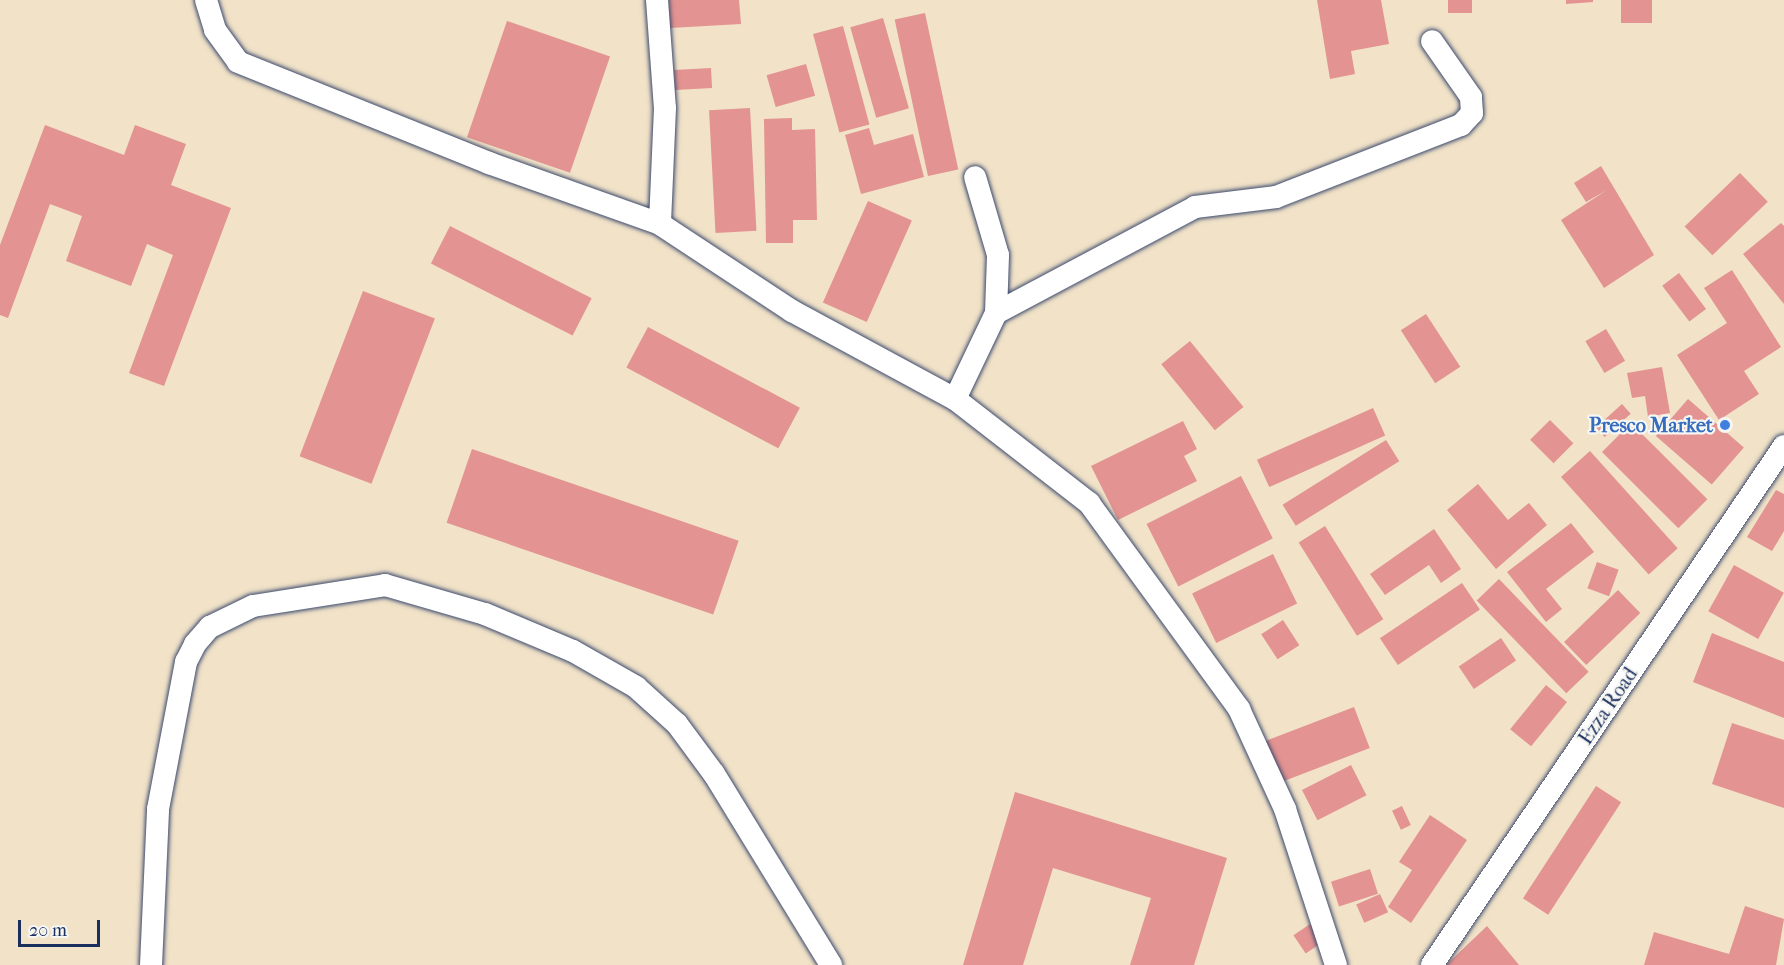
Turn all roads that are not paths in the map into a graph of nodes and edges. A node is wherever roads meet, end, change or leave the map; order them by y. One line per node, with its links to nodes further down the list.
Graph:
1 (206, 0): 5 (street)
2 (657, 0): 5 (street)
3 (1431, 41): 6 (street)
4 (975, 177): 6 (street)
5 (660, 224): 7 (street)
6 (996, 313): 7 (street)
7 (955, 399): 11 (street)
8 (1784, 446): 12 (street, Ezza Road)
9 (151, 965): 10 (street)
10 (831, 965)
11 (1336, 965)
12 (1432, 965)

